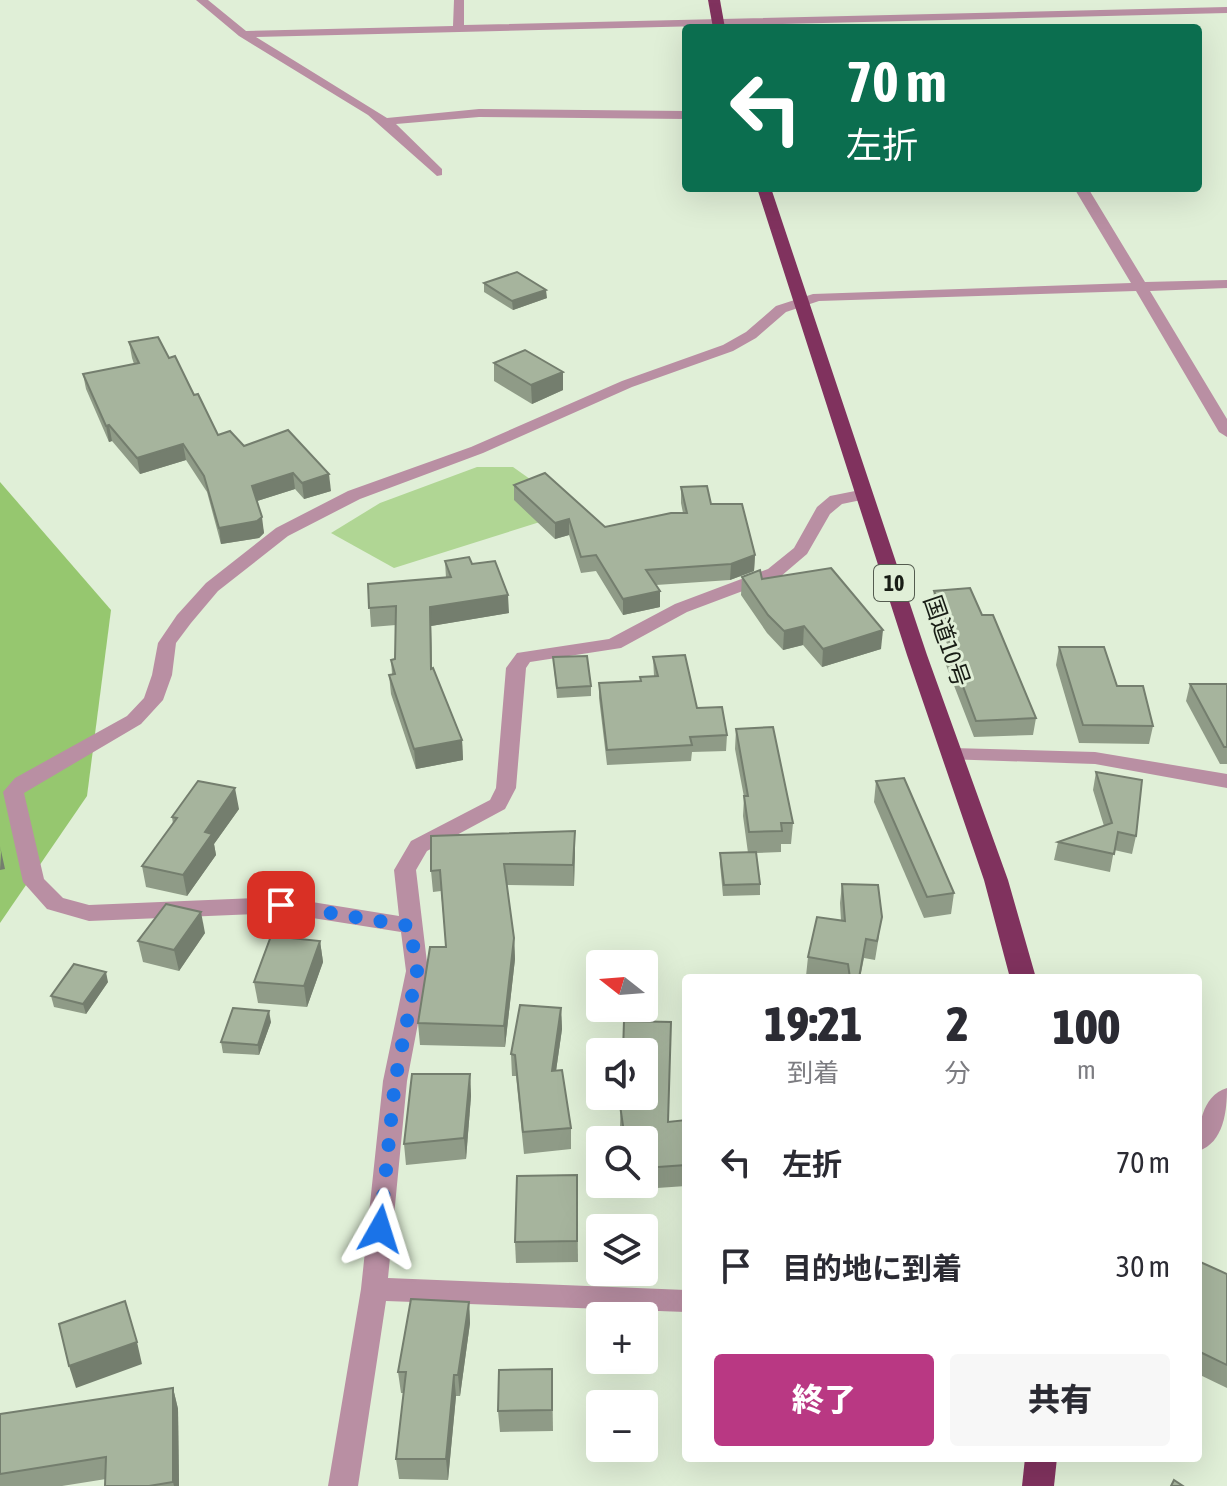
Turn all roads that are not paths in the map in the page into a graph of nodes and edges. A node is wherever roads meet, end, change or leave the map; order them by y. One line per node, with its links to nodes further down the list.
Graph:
1 (201, 0): 13 (street)
2 (459, 0): 12 (street)
3 (714, 0): 8 (highway)
4 (968, 0): 7 (street)
5 (1217, 0): 6 (street)
6 (1227, 11): 7 (street)
7 (978, 16): 9 (street); 10 (street)
8 (718, 24)
9 (747, 24)
10 (983, 24)
11 (682, 25): 12 (street)
12 (458, 28): 13 (street)
13 (243, 34): 15 (street)
14 (682, 115): 15 (street)
15 (388, 121): 16 (street)
16 (437, 172)
17 (765, 192): 21 (highway, 国道10号 / 10)
18 (1083, 192): 20 (street)
19 (1227, 284): 20 (street)
20 (1140, 287): 21 (street); 22 (street)
21 (800, 300): 23 (highway, 国道10号 / 10); 26 (street)
22 (1227, 432)
23 (865, 494): 24 (highway, 国道10号 / 10); 26 (street)
24 (952, 754): 25 (street); 27 (highway, 国道10号 / 10)
25 (1227, 781)
26 (410, 926): 30 (street)
27 (1022, 974)
28 (1227, 1097): 29 (street)
29 (1202, 1135)
30 (374, 1289): 31 (street); 33 (street)
31 (682, 1301)
32 (1041, 1462): 34 (highway)
33 (343, 1486)
34 (1038, 1486)

